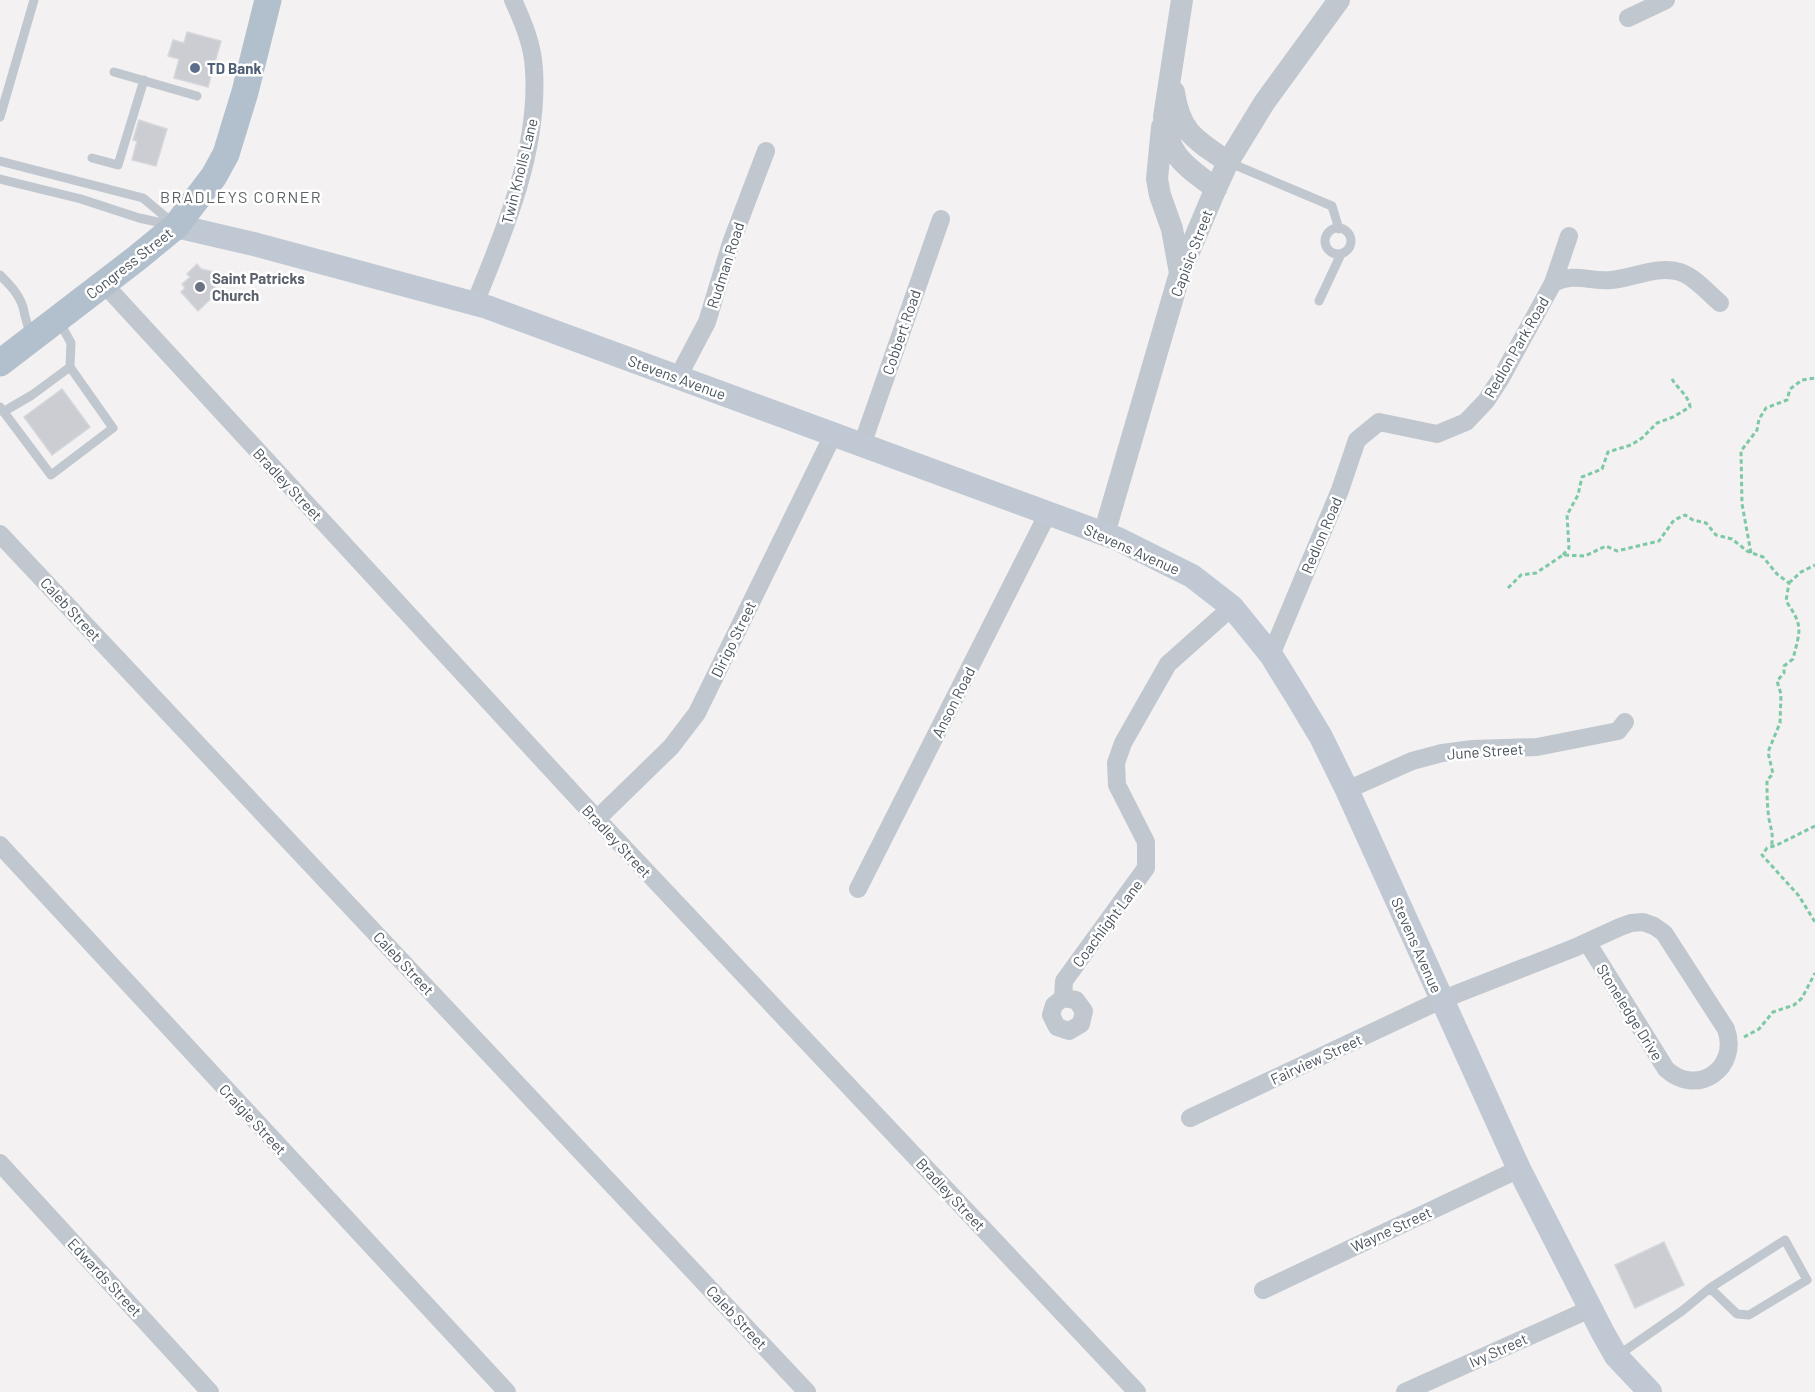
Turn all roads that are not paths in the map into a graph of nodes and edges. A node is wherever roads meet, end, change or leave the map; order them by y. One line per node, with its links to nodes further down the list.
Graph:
1 (34, 0): 12 (lane)
2 (268, 0): 21 (main road, Congress Street)
3 (513, 0): 30 (street, Twin Knolls Lane)
4 (1182, 0): 8 (street)
5 (1339, 0): 17 (street, Capisic Street)
6 (1666, 0): 7 (street)
7 (1628, 18)
8 (1172, 70): 13 (street); 17 (street)
9 (114, 72): 10 (lane)
10 (144, 80): 11 (lane); 15 (lane)
11 (197, 96)
12 (0, 117)
13 (1164, 117): 19 (street); 25 (street)
14 (766, 151): 36 (street, Rudman Road)
15 (92, 158)
16 (0, 161): 21 (lane)
17 (1228, 162): 19 (street, Capisic Street); 22 (lane)
18 (0, 179): 21 (lane)
19 (1216, 189): 25 (street, Capisic Street)
20 (940, 219): 40 (street, Cobbert Road)
21 (176, 226): 28 (main road, Congress Street); 30 (main road, Stevens Avenue)
22 (1339, 228): 24 (lane); 24 (lane)
23 (1569, 236): 27 (street, Redlon Park Road)
24 (1341, 254): 29 (lane)
25 (1180, 273): 43 (street, Capisic Street)
26 (0, 275): 33 (lane)
27 (1553, 283): 31 (street, Redlon Park Road); 38 (street, Redlon Park Road)
28 (104, 284): 32 (main road, Congress Street); 48 (street, Bradley Street)
29 (1319, 301)
30 (475, 303): 36 (main road, Stevens Avenue)
31 (1720, 303)
32 (57, 318): 33 (main road, Congress Street); 35 (lane)
33 (32, 336): 34 (main road, Congress Street)
34 (0, 363)
35 (70, 367): 37 (lane); 37 (lane)
36 (678, 377): 39 (main road, Stevens Avenue)
37 (2, 410)
38 (1379, 422): 45 (street, Redlon Road)
39 (833, 435): 40 (main road, Stevens Avenue); 48 (street, Dirigo Street)
40 (862, 445): 41 (main road, Stevens Avenue)
41 (1047, 515): 43 (main road, Stevens Avenue); 50 (street, Anson Road)
42 (0, 534): 63 (street, Caleb Street)
43 (1104, 534): 44 (main road, Stevens Avenue)
44 (1232, 607): 45 (main road, Stevens Avenue); 52 (street, Coachlight Lane)
45 (1270, 655): 47 (main road, Stevens Avenue)
46 (1625, 722): 47 (street, June Street)
47 (1347, 790): 53 (main road, Stevens Avenue)
48 (597, 819): 64 (street, Bradley Street)
49 (0, 845): 62 (street, Craigie Street)
50 (858, 889)
51 (1587, 942): 51 (street, Stoneledge Drive); 53 (street)
52 (1063, 998)
53 (1441, 1000): 54 (street, Fairview Street); 56 (main road, Stevens Avenue)
54 (1190, 1118)
55 (0, 1163): 61 (street, Edwards Street)
56 (1519, 1169): 58 (street, Wayne Street); 59 (main road, Stevens Avenue)
57 (1710, 1288): 57 (lane); 60 (lane)
58 (1263, 1290)
59 (1590, 1309): 60 (main road, Stevens Avenue); 65 (street, Ivy Street)
60 (1616, 1356): 66 (main road, Stevens Avenue)
61 (210, 1392)
62 (507, 1392)
63 (807, 1392)
64 (1137, 1392)
65 (1405, 1392)
66 (1650, 1392)

